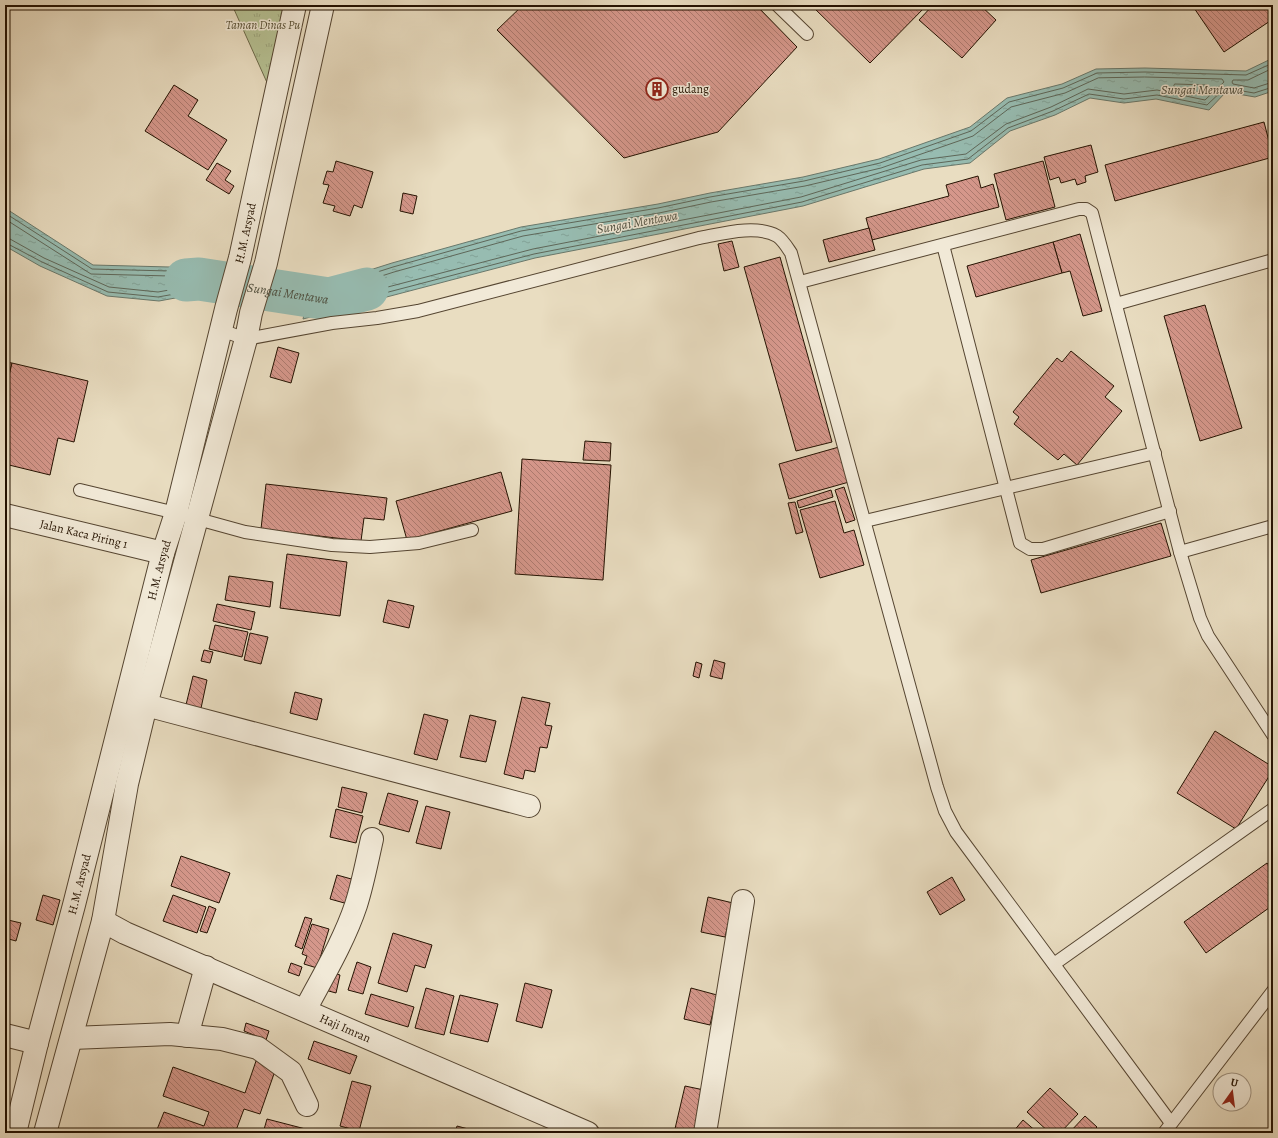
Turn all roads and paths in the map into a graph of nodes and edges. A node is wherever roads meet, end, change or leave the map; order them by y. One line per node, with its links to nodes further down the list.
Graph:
1 (295, 5): 9 (street, H.M. Arsyad)
2 (323, 5): 10 (street, H.M. Arsyad)
3 (777, 5): 4 (lane)
4 (807, 34)
5 (943, 244): 7 (lane); 8 (lane); 12 (lane)
6 (1273, 260): 8 (lane)
7 (800, 282): 10 (lane); 18 (lane)
8 (1116, 304): 11 (lane)
9 (221, 330): 10 (lane); 15 (street, H.M. Arsyad)
10 (246, 339): 17 (street, H.M. Arsyad)
11 (1155, 453): 12 (lane); 14 (lane)
12 (1005, 488): 14 (lane); 18 (lane)
13 (80, 490): 15 (lane)
14 (1170, 511): 21 (lane)
15 (176, 513): 17 (lane); 22 (street, H.M. Arsyad)
16 (5, 515): 22 (street, Jalan Kaca Piring 1)
17 (196, 520): 20 (lane); 23 (street, H.M. Arsyad)
18 (865, 521): 30 (lane)
19 (1273, 526): 21 (lane)
20 (472, 530)
21 (1180, 552): 24 (lane)
22 (163, 553): 37 (street, H.M. Arsyad)
23 (146, 705): 25 (street); 29 (street, H.M. Arsyad)
24 (1273, 735)
25 (529, 806)
26 (1273, 809): 30 (lane)
27 (372, 839): 33 (street)
28 (743, 901): 44 (street)
29 (103, 921): 31 (street, Haji Imran); 36 (street, H.M. Arsyad)
30 (1054, 964): 40 (lane)
31 (206, 967): 33 (street, Haji Imran); 35 (street)
32 (1273, 991): 40 (lane)
33 (305, 1010): 39 (street, Haji Imran)
34 (5, 1034): 37 (street)
35 (187, 1036): 36 (street); 38 (street)
36 (72, 1038): 42 (street, H.M. Arsyad)
37 (37, 1043): 41 (street, H.M. Arsyad)
38 (307, 1105)
39 (554, 1126): 43 (street, Haji Imran)
40 (1168, 1128)
41 (15, 1133)
42 (45, 1133)
43 (588, 1133)
44 (705, 1133)

